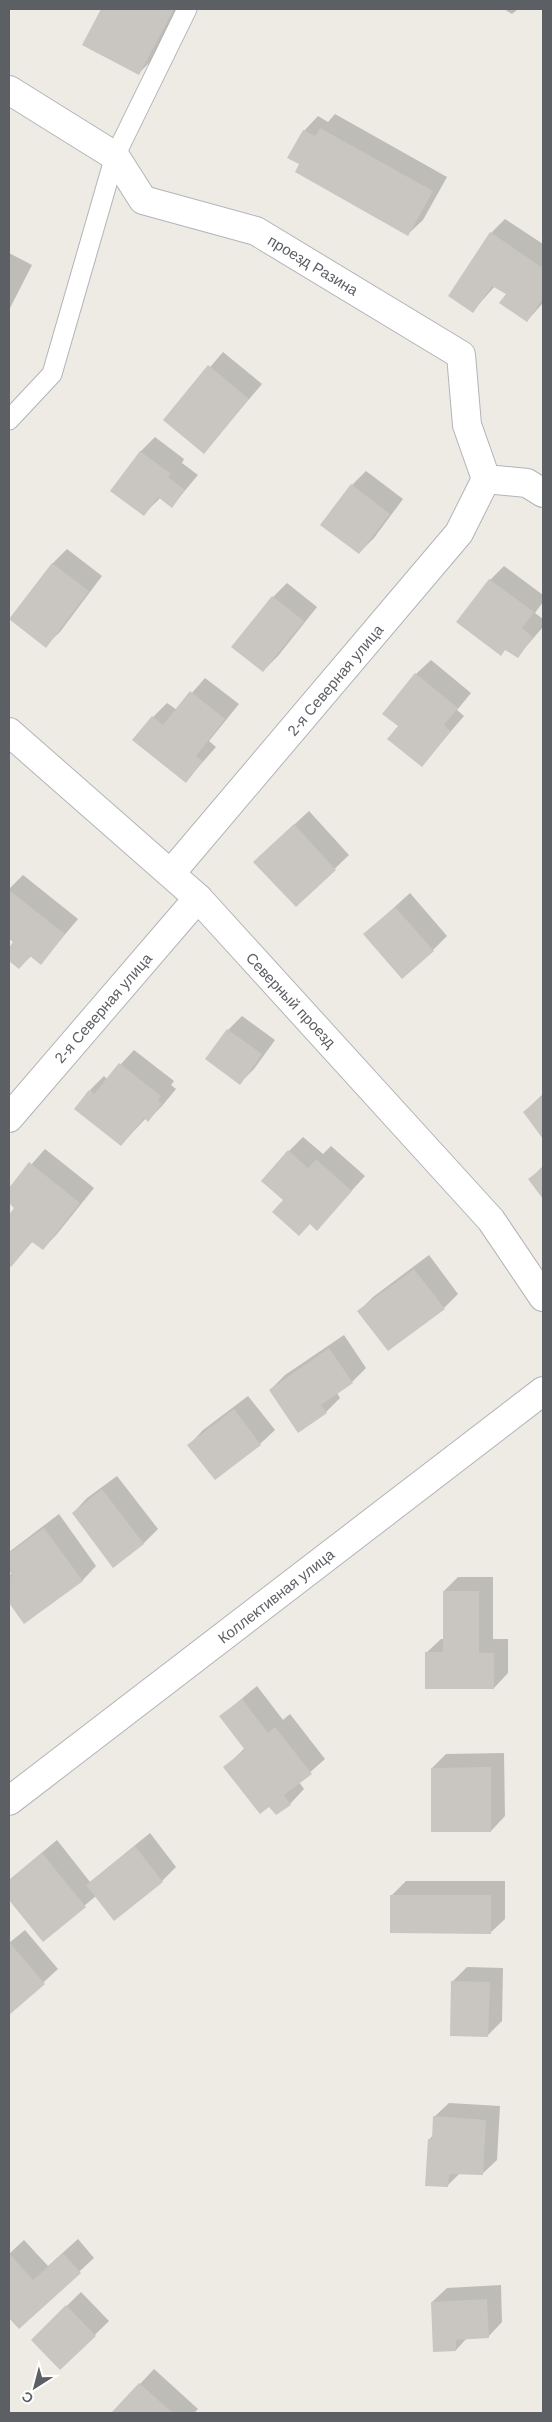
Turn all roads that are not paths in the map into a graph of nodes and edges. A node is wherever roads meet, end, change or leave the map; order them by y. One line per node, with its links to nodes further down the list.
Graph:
1 (187, 9): 3 (lane)
2 (9, 90): 3 (street, проезд Разина)
3 (115, 156): 4 (lane); 5 (street, проезд Разина)
4 (9, 420)
5 (486, 479): 6 (street); 8 (street, 2-я Северная улица)
6 (543, 493)
7 (9, 732): 8 (street, Северный проезд)
8 (171, 874): 9 (street, Северный проезд)
9 (198, 898): 10 (street, 2-я Северная улица); 11 (street, Северный проезд)
10 (9, 1118)
11 (543, 1297)
12 (543, 1391): 13 (street, Коллективная улица)
13 (9, 1801)

